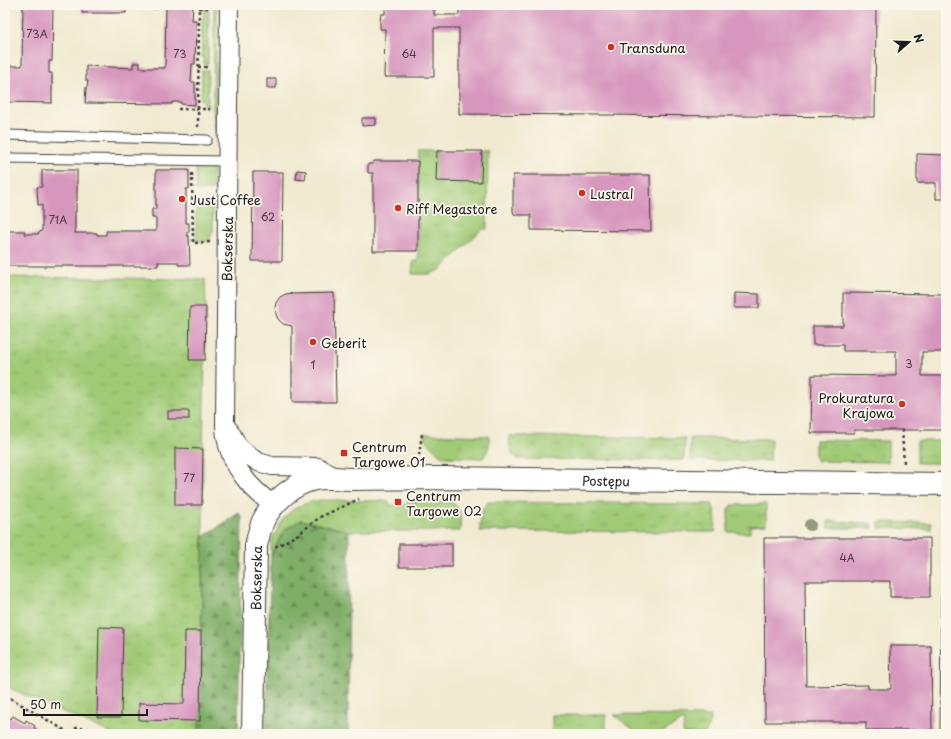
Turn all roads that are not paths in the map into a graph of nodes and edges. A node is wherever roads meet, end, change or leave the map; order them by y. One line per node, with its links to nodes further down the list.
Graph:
1 (229, 5): 5 (street, Bokserska)
2 (5, 135): 3 (lane)
3 (207, 140)
4 (5, 158): 5 (lane)
5 (228, 161): 6 (street, Bokserska)
6 (225, 421): 7 (street, Bokserska); 9 (street, Bokserska)
7 (336, 478): 8 (street, Postępu); 9 (street, Postępu)
8 (946, 484)
9 (274, 505): 11 (street, Bokserska)
10 (946, 598): 12 (lane)
11 (253, 734)
12 (945, 734)

